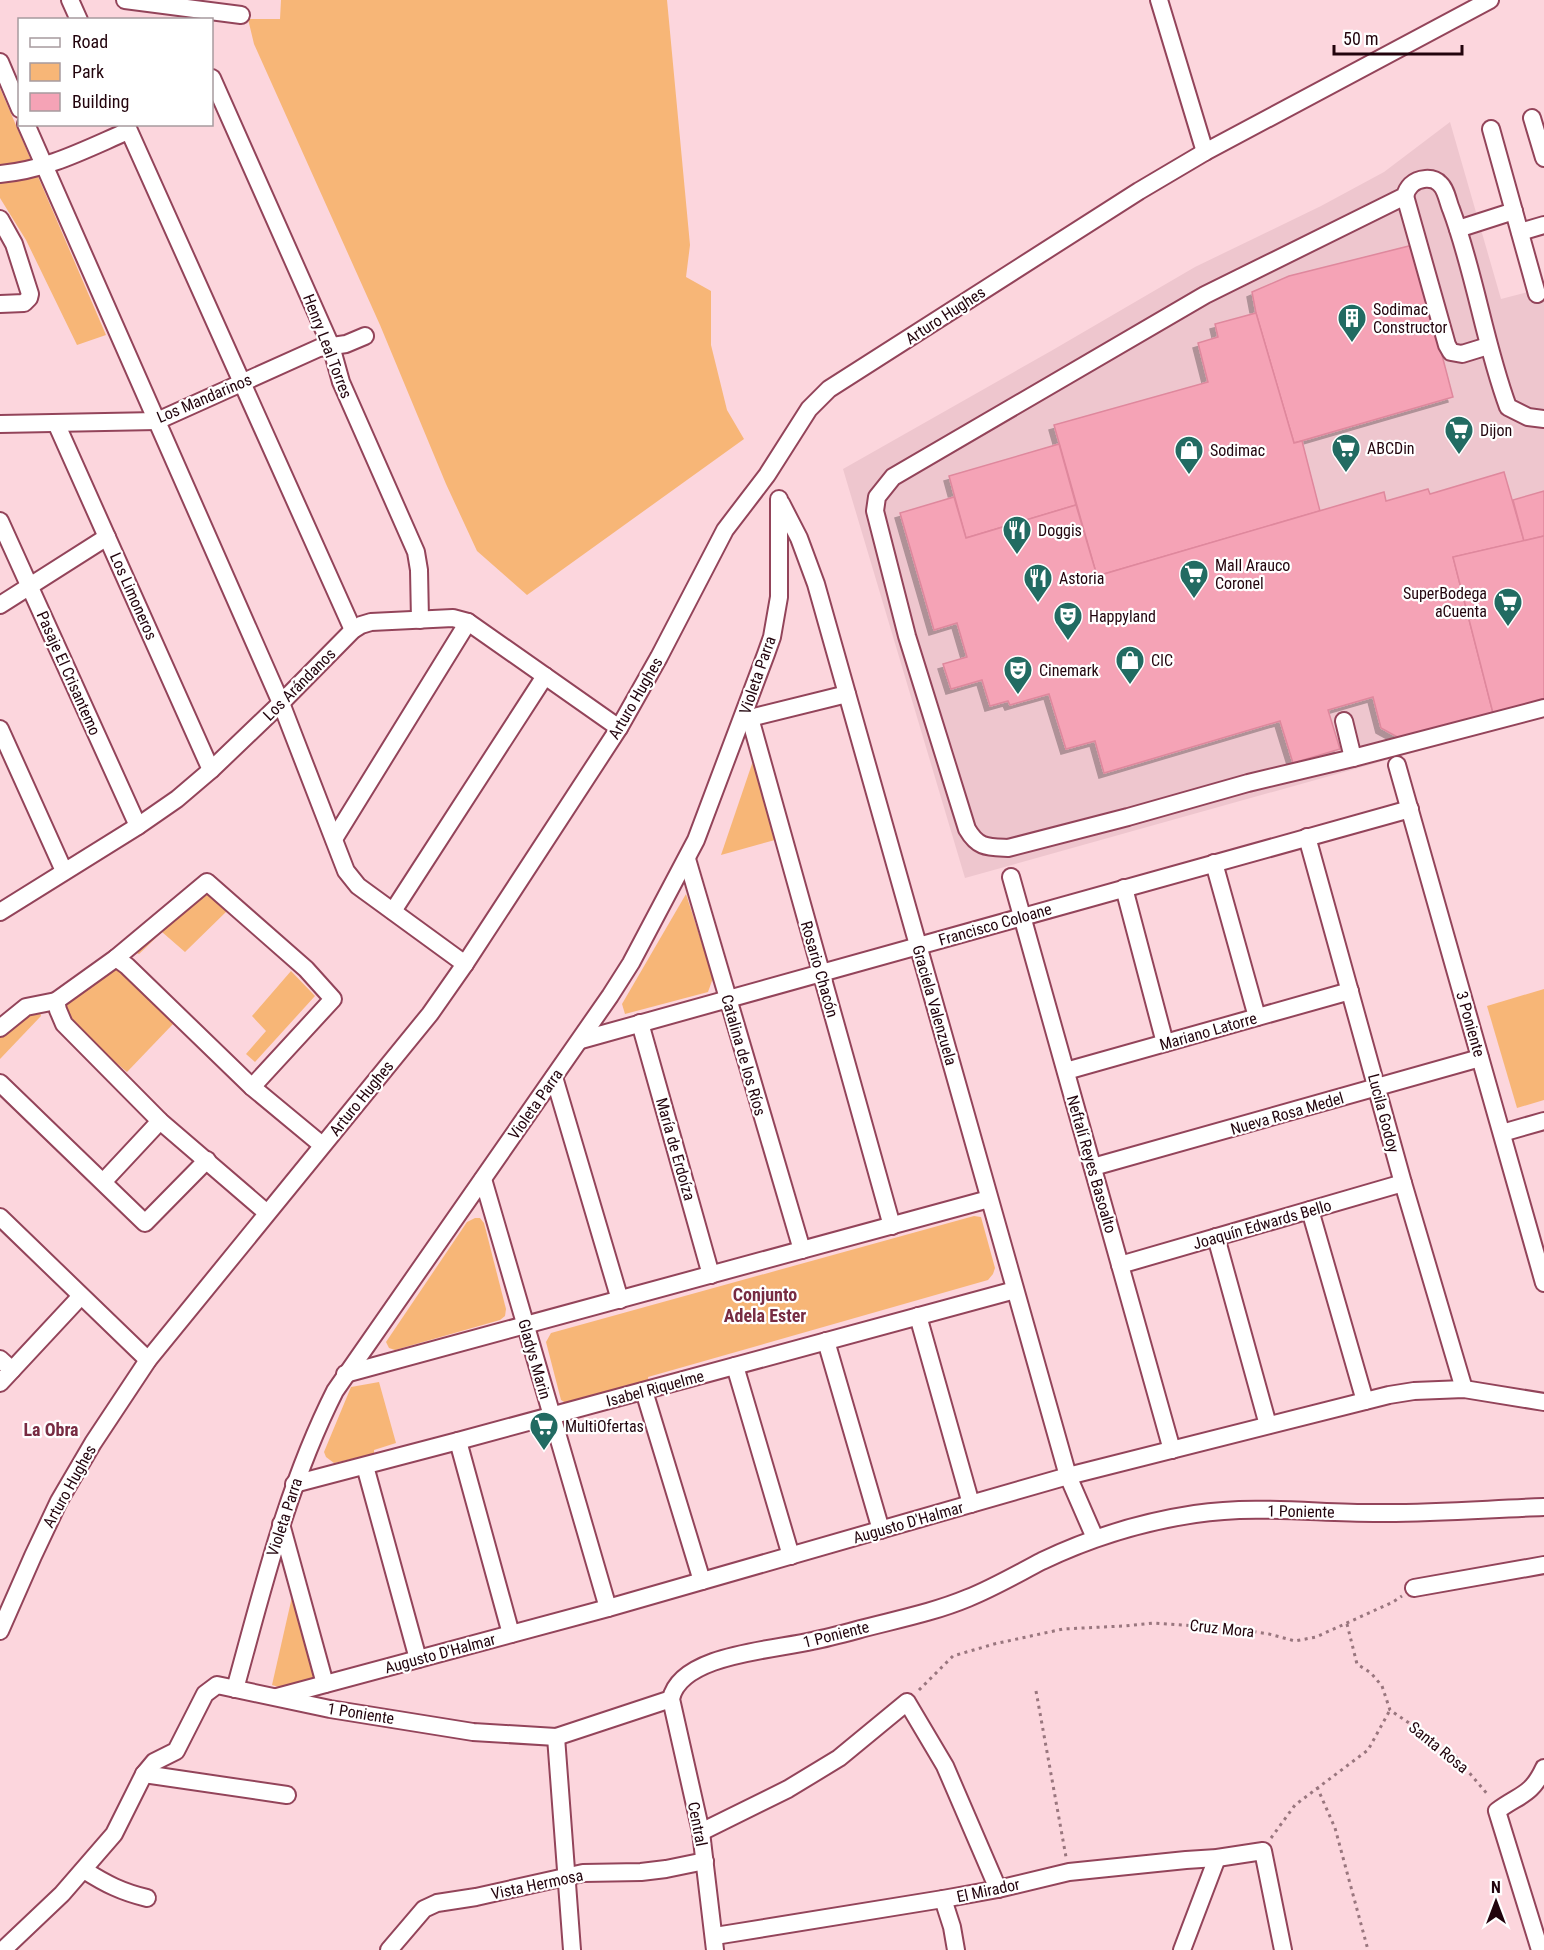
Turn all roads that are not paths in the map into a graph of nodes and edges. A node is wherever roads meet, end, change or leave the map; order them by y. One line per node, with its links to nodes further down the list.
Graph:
1 (70, 0): 7 (street)
2 (125, 0): 5 (street)
3 (1159, 0): 15 (street)
4 (1490, 0): 15 (street, Arturo Hughes)
5 (182, 13): 6 (street)
6 (241, 15)
7 (78, 18)
8 (0, 62): 10 (street)
9 (213, 80): 28 (street, Henry Leal Torres)
10 (18, 104)
11 (1533, 118): 16 (street)
12 (27, 126): 17 (street)
13 (127, 128): 17 (street); 30 (street)
14 (1491, 129): 20 (street)
15 (1205, 152): 35 (street, Arturo Hughes)
16 (1544, 159)
17 (44, 167): 18 (street); 32 (street)
18 (0, 174)
19 (1405, 196): 23 (street); 29 (street); 52 (street)
20 (1514, 211): 23 (street); 24 (street)
21 (0, 219): 26 (street)
22 (1544, 225): 24 (street)
23 (1458, 229): 29 (street)
24 (1520, 232): 25 (street)
25 (1538, 294)
26 (0, 304)
27 (365, 336): 28 (street, Los Mandarinos)
28 (331, 346): 30 (street, Los Mandarinos); 41 (street, Henry Leal Torres)
29 (1488, 346): 31 (street)
30 (242, 383): 32 (street, Los Mandarinos); 43 (street)
31 (1544, 419)
32 (157, 421): 33 (street, Los Mandarinos); 46 (street)
33 (56, 423): 34 (street, Los Mandarinos); 38 (street, Los Limoneros)
34 (0, 424)
35 (767, 475): 36 (street, Graciela Valenzuela); 50 (street, Arturo Hughes)
36 (778, 499): 45 (street, Graciela Valenzuela); 48 (street, Violeta Parra)
37 (0, 521): 39 (street, Pasaje El Crisantemo)
38 (107, 537): 39 (street); 54 (street, Los Limoneros)
39 (30, 586): 40 (street); 56 (street, Pasaje El Crisantemo)
40 (0, 605)
41 (420, 620): 42 (street, Los Arándanos); 43 (street, Los Arándanos)
42 (468, 622): 44 (street, Los Arándanos); 58 (street)
43 (353, 630): 46 (street, Los Arándanos)
44 (544, 676): 50 (street, Los Arándanos); 64 (street)
45 (847, 694): 48 (street); 67 (street, Graciela Valenzuela)
46 (281, 703): 54 (street, Los Arándanos); 58 (street)
47 (1544, 708): 52 (street)
48 (746, 718): 59 (street, Violeta Parra); 70 (street, Rosario Chacón)
49 (1344, 721): 52 (street)
50 (619, 728): 69 (street, Arturo Hughes)
51 (0, 729): 61 (street)
52 (1353, 758)
53 (1397, 765): 55 (street, 3 Poniente)
54 (211, 770): 56 (street, Los Arándanos)
55 (1410, 808): 57 (street, Francisco Coloane); 79 (street, 3 Poniente)
56 (138, 826): 61 (street, Los Arándanos)
57 (1307, 837): 60 (street, Francisco Coloane); 71 (street, Lucila Godoy)
58 (334, 839): 64 (street)
59 (687, 859): 72 (street, Catalina de los Ríos); 77 (street, Violeta Parra)
60 (1214, 863): 63 (street, Francisco Coloane); 74 (street)
61 (64, 870): 65 (street, Los Arándanos)
62 (1011, 877): 66 (street, Neftalí Reyes Basoalto)
63 (1124, 888): 66 (street, Francisco Coloane); 78 (street)
64 (393, 911): 69 (street)
65 (0, 912)
66 (1022, 917): 67 (street, Francisco Coloane); 80 (street, Neftalí Reyes Basoalto)
67 (918, 946): 70 (street, Francisco Coloane); 94 (street, Graciela Valenzuela)
68 (116, 958): 73 (street); 83 (street); 83 (street)
69 (465, 964): 88 (street, Arturo Hughes)
70 (821, 973): 72 (street, Francisco Coloane); 98 (street, Rosario Chacón)
71 (1350, 990): 74 (street, Mariano Latorre); 84 (street, Lucila Godoy)
72 (728, 999): 75 (street, Francisco Coloane); 100 (street, Catalina de los Ríos)
73 (56, 1001): 76 (street); 85 (street)
74 (1257, 1017): 78 (street, Mariano Latorre)
75 (640, 1023): 77 (street, Francisco Coloane); 102 (street, María de Erdoíza)
76 (0, 1028)
77 (581, 1040): 81 (street, Violeta Parra)
78 (1165, 1043): 80 (street, Mariano Latorre)
79 (1480, 1058): 84 (street, Nueva Rosa Medel); 87 (street, 3 Poniente)
80 (1066, 1071): 90 (street, Neftalí Reyes Basoalto)
81 (554, 1077): 91 (street, Violeta Parra); 106 (street)
82 (0, 1083): 92 (street)
83 (252, 1087): 88 (street)
84 (1377, 1087): 90 (street, Nueva Rosa Medel); 93 (street, Lucila Godoy)
85 (160, 1121): 89 (street); 92 (street)
86 (1544, 1121): 87 (street)
87 (1502, 1133): 103 (street, 3 Poniente)
88 (322, 1145): 96 (street, Arturo Hughes)
89 (207, 1160): 92 (street); 96 (street)
90 (1093, 1167): 101 (street, Neftalí Reyes Basoalto)
91 (483, 1179): 108 (street, Gladys Marin); 113 (street, Violeta Parra)
92 (104, 1181)
93 (1403, 1183): 95 (street, Joaquín Edwards Bello); 115 (street, Lucila Godoy)
94 (990, 1199): 98 (street); 104 (street, Graciela Valenzuela)
95 (1310, 1210): 99 (street, Joaquín Edwards Bello); 117 (street)
96 (267, 1213): 110 (street, Arturo Hughes)
97 (0, 1217): 105 (street)
98 (892, 1226): 100 (street)
99 (1216, 1237): 101 (street, Joaquín Edwards Bello); 120 (street)
100 (802, 1250): 102 (street)
101 (1120, 1265): 122 (street, Neftalí Reyes Basoalto)
102 (711, 1275): 106 (street)
103 (1544, 1284)
104 (1015, 1290): 107 (street, Isabel Riquelme); 124 (street, Graciela Valenzuela)
105 (81, 1296): 110 (street); 111 (street)
106 (620, 1300): 108 (street)
107 (918, 1316): 109 (street, Isabel Riquelme); 126 (street)
108 (526, 1325): 113 (street); 119 (street, Gladys Marin)
109 (826, 1341): 112 (street, Isabel Riquelme); 129 (street)
110 (148, 1360): 136 (street, Arturo Hughes)
111 (6, 1365): 114 (street)
112 (735, 1366): 116 (street, Isabel Riquelme); 131 (street)
113 (345, 1374): 125 (street, Violeta Parra)
114 (0, 1383)
115 (1464, 1389): 117 (street, Augusto D'Halmar); 118 (street, Augusto D'Halmar)
116 (644, 1391): 119 (street, Isabel Riquelme); 133 (street)
117 (1365, 1401): 120 (street, Augusto D'Halmar)
118 (1544, 1402)
119 (552, 1416): 121 (street, Isabel Riquelme); 135 (street, Gladys Marin)
120 (1268, 1425): 122 (street, Augusto D'Halmar)
121 (458, 1442): 123 (street, Isabel Riquelme); 137 (street)
122 (1172, 1450): 124 (street, Augusto D'Halmar)
123 (365, 1466): 125 (street, Isabel Riquelme); 138 (street)
124 (1068, 1476): 126 (street, Augusto D'Halmar); 130 (street, Graciela Valenzuela)
125 (294, 1484): 128 (street, Violeta Parra)
126 (971, 1504): 129 (street, Augusto D'Halmar)
127 (1544, 1507): 130 (street, 1 Poniente)
128 (280, 1523): 139 (street); 140 (street, Violeta Parra)
129 (881, 1530): 131 (street, Augusto D'Halmar)
130 (1095, 1538): 142 (street, 1 Poniente)
131 (791, 1556): 133 (street, Augusto D'Halmar)
132 (1544, 1565): 134 (street)
133 (702, 1581): 135 (street, Augusto D'Halmar)
134 (1414, 1588)
135 (608, 1608): 137 (street, Augusto D'Halmar)
136 (0, 1631)
137 (511, 1634): 138 (street, Augusto D'Halmar)
138 (418, 1659): 139 (street, Augusto D'Halmar)
139 (325, 1684): 141 (street, Augusto D'Halmar)
140 (235, 1689): 141 (street, 1 Poniente); 144 (street, 1 Poniente)
141 (277, 1697): 143 (street, 1 Poniente)
142 (671, 1699): 143 (street, 1 Poniente); 149 (street, Central)
143 (556, 1737): 153 (street)
144 (176, 1751): 146 (street); 147 (street, 1 Poniente)
145 (1544, 1768): 164 (street)
146 (144, 1774): 147 (street); 152 (street)
147 (174, 1779): 148 (street)
148 (287, 1796)
149 (701, 1832): 151 (street, Central); 154 (street)
150 (1217, 1858): 154 (street, El Mirador); 162 (street); 163 (street, El Mirador)
151 (705, 1861): 153 (street, Vista Hermosa); 157 (street, Central)
152 (84, 1870): 155 (street); 158 (street)
153 (567, 1877): 159 (street, Vista Hermosa); 160 (street)
154 (998, 1889): 156 (street, El Mirador)
155 (147, 1898)
156 (943, 1899): 157 (street, El Mirador); 161 (street)
157 (715, 1943)
158 (3, 1950)
159 (389, 1950)
160 (572, 1950)
161 (956, 1950)
162 (1182, 1950)
163 (1283, 1950)
164 (1540, 1950)

